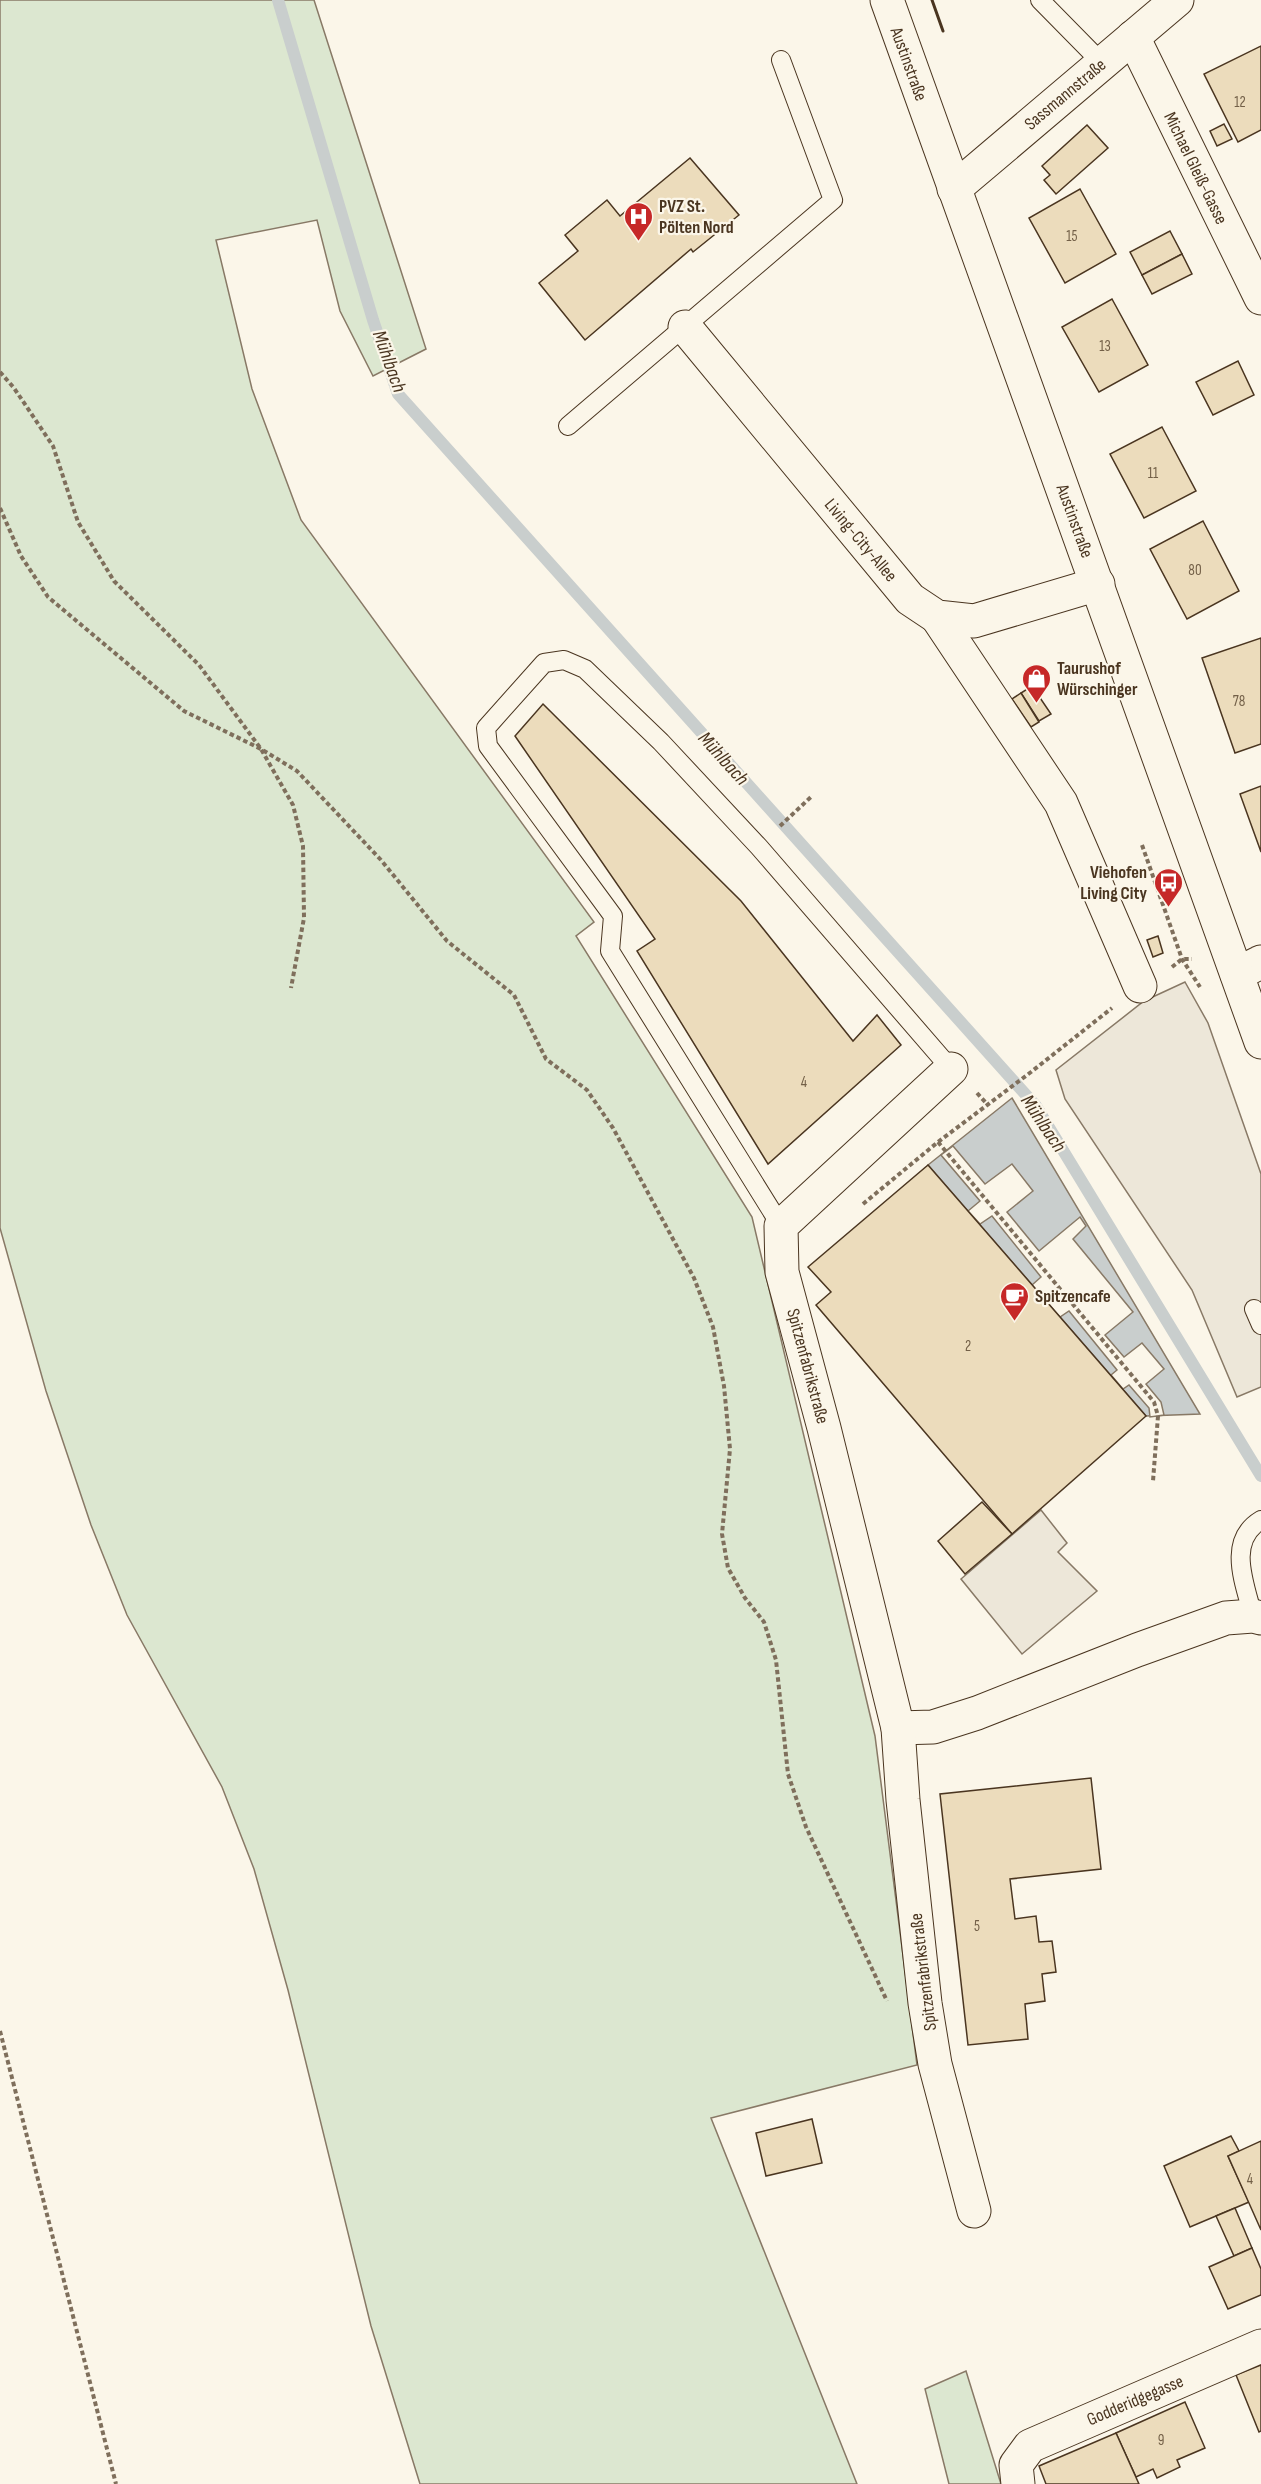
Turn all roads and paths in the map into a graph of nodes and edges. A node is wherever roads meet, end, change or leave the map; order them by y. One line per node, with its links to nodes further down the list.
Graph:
1 (887, 0): 7 (street, Austinstraße)
2 (1040, 0): 6 (lane)
3 (1177, 0): 4 (street, Sassmannstraße)
4 (1132, 37): 6 (street, Sassmannstraße); 8 (street, Michael Gleiß-Gasse)
5 (781, 60): 9 (lane)
6 (1102, 63): 7 (street, Sassmannstraße)
7 (954, 189): 13 (street, Austinstraße)
8 (1261, 298)
9 (686, 327): 11 (lane); 14 (street, Living-City-Allee)
10 (0, 372): 15 (path)
11 (568, 426)
12 (0, 508): 15 (path)
13 (1098, 584): 14 (street, Living-City-Allee); 20 (street, Austinstraße)
14 (937, 617): 21 (street)
15 (261, 749): 22 (path); 33 (path)
16 (812, 796): 17 (path)
17 (775, 831)
18 (1142, 845): 19 (path)
19 (1182, 959): 21 (path); 23 (path)
20 (1249, 968): 24 (street, Austinstraße)
21 (1140, 986): 26 (path)
22 (291, 988)
23 (1206, 996)
24 (1261, 1042)
25 (951, 1069): 28 (street); 28 (lane)
26 (938, 1142): 27 (path); 29 (path)
27 (855, 1210)
28 (782, 1226): 32 (street, Spitzenfabrikstraße)
29 (1153, 1481)
30 (1259, 1521): 31 (lane)
31 (1257, 1617): 32 (street)
32 (898, 1728): 35 (street, Spitzenfabrikstraße)
33 (890, 2009)
34 (0, 2031): 38 (path)
35 (974, 2211)
36 (1261, 2346): 37 (street, Godderidgegasse)
37 (1017, 2474)
38 (116, 2484)

